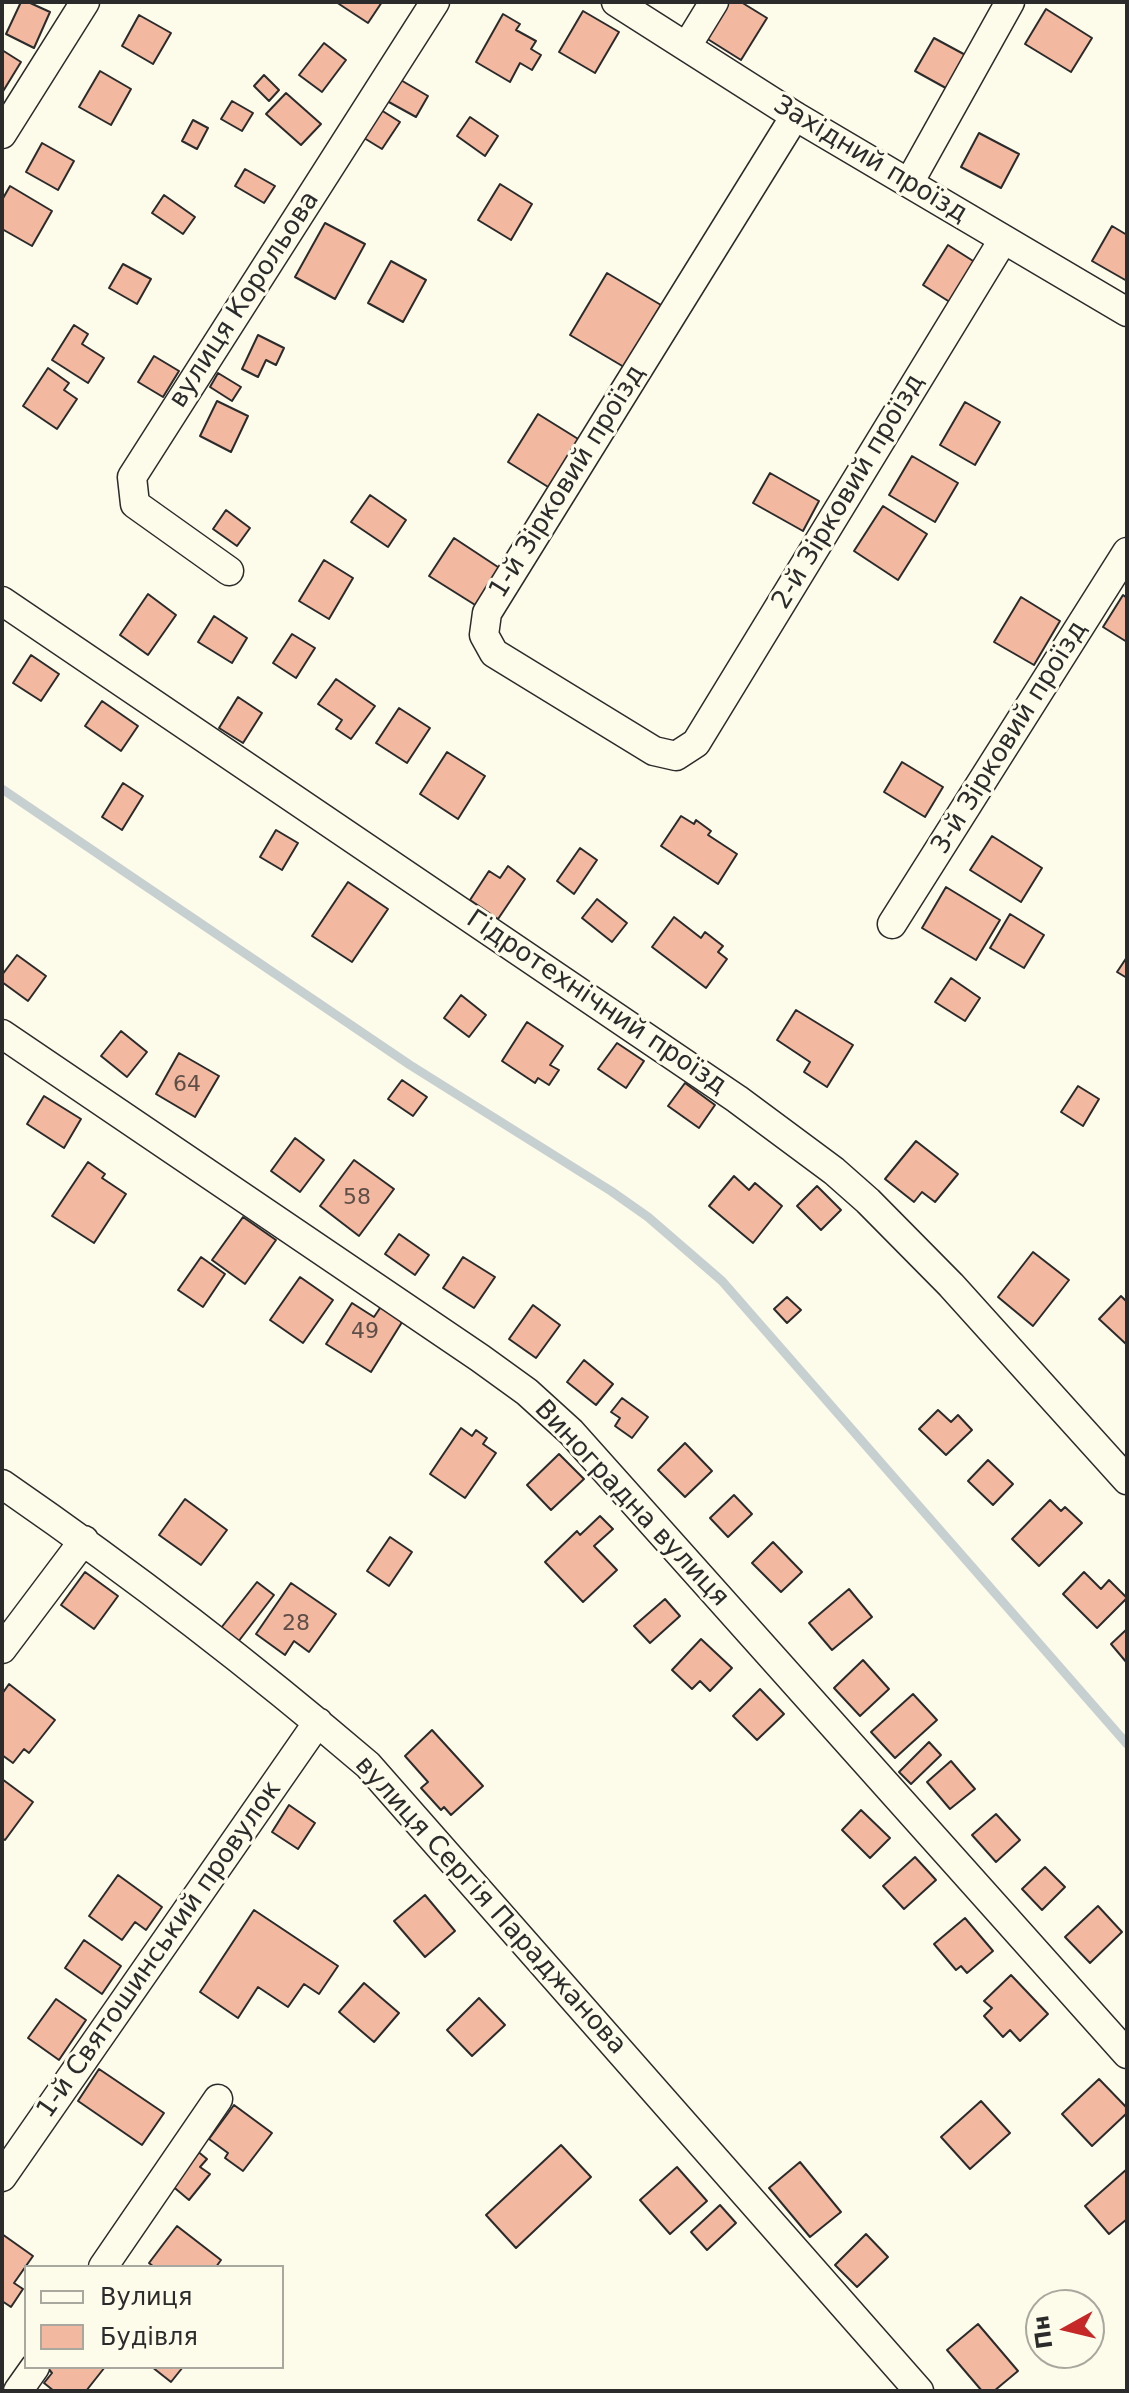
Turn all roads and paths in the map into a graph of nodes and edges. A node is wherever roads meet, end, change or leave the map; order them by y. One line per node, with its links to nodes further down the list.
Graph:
1 (85, 2): 8 (street)
2 (435, 2): 13 (street, вулиця Корольова)
3 (616, 2): 6 (street, Західний проїзд)
4 (714, 2): 6 (street)
5 (1010, 2): 9 (street)
6 (687, 46): 7 (street, Західний проїзд)
7 (795, 116): 9 (street, Західний проїзд); 15 (street, 1-й Зірковий проїзд)
8 (2, 134)
9 (909, 183): 10 (street, Західний проїзд)
10 (1003, 240): 11 (street, Західний проїзд); 15 (street, 2-й Зірковий проїзд)
11 (1127, 312)
12 (1127, 552): 16 (street, 3-й Зірковий проїзд)
13 (229, 571)
14 (2, 601): 18 (street, Гідротехнічний проїзд)
15 (696, 743)
16 (892, 924)
17 (2, 1034): 23 (street, Виноградна вулиця)
18 (1127, 1480)
19 (2, 1484): 20 (street, вулиця Сергія Параджанова)
20 (84, 1540): 21 (street); 22 (street, вулиця Сергія Параджанова)
21 (2, 1649)
22 (318, 1722): 25 (street, 1-й Святошинський провулок); 29 (street, вулиця Сергія Параджанова)
23 (1127, 2054)
24 (218, 2099): 26 (street)
25 (2, 2177)
26 (104, 2265)
27 (34, 2369): 28 (street)
28 (18, 2391)
29 (919, 2391)

